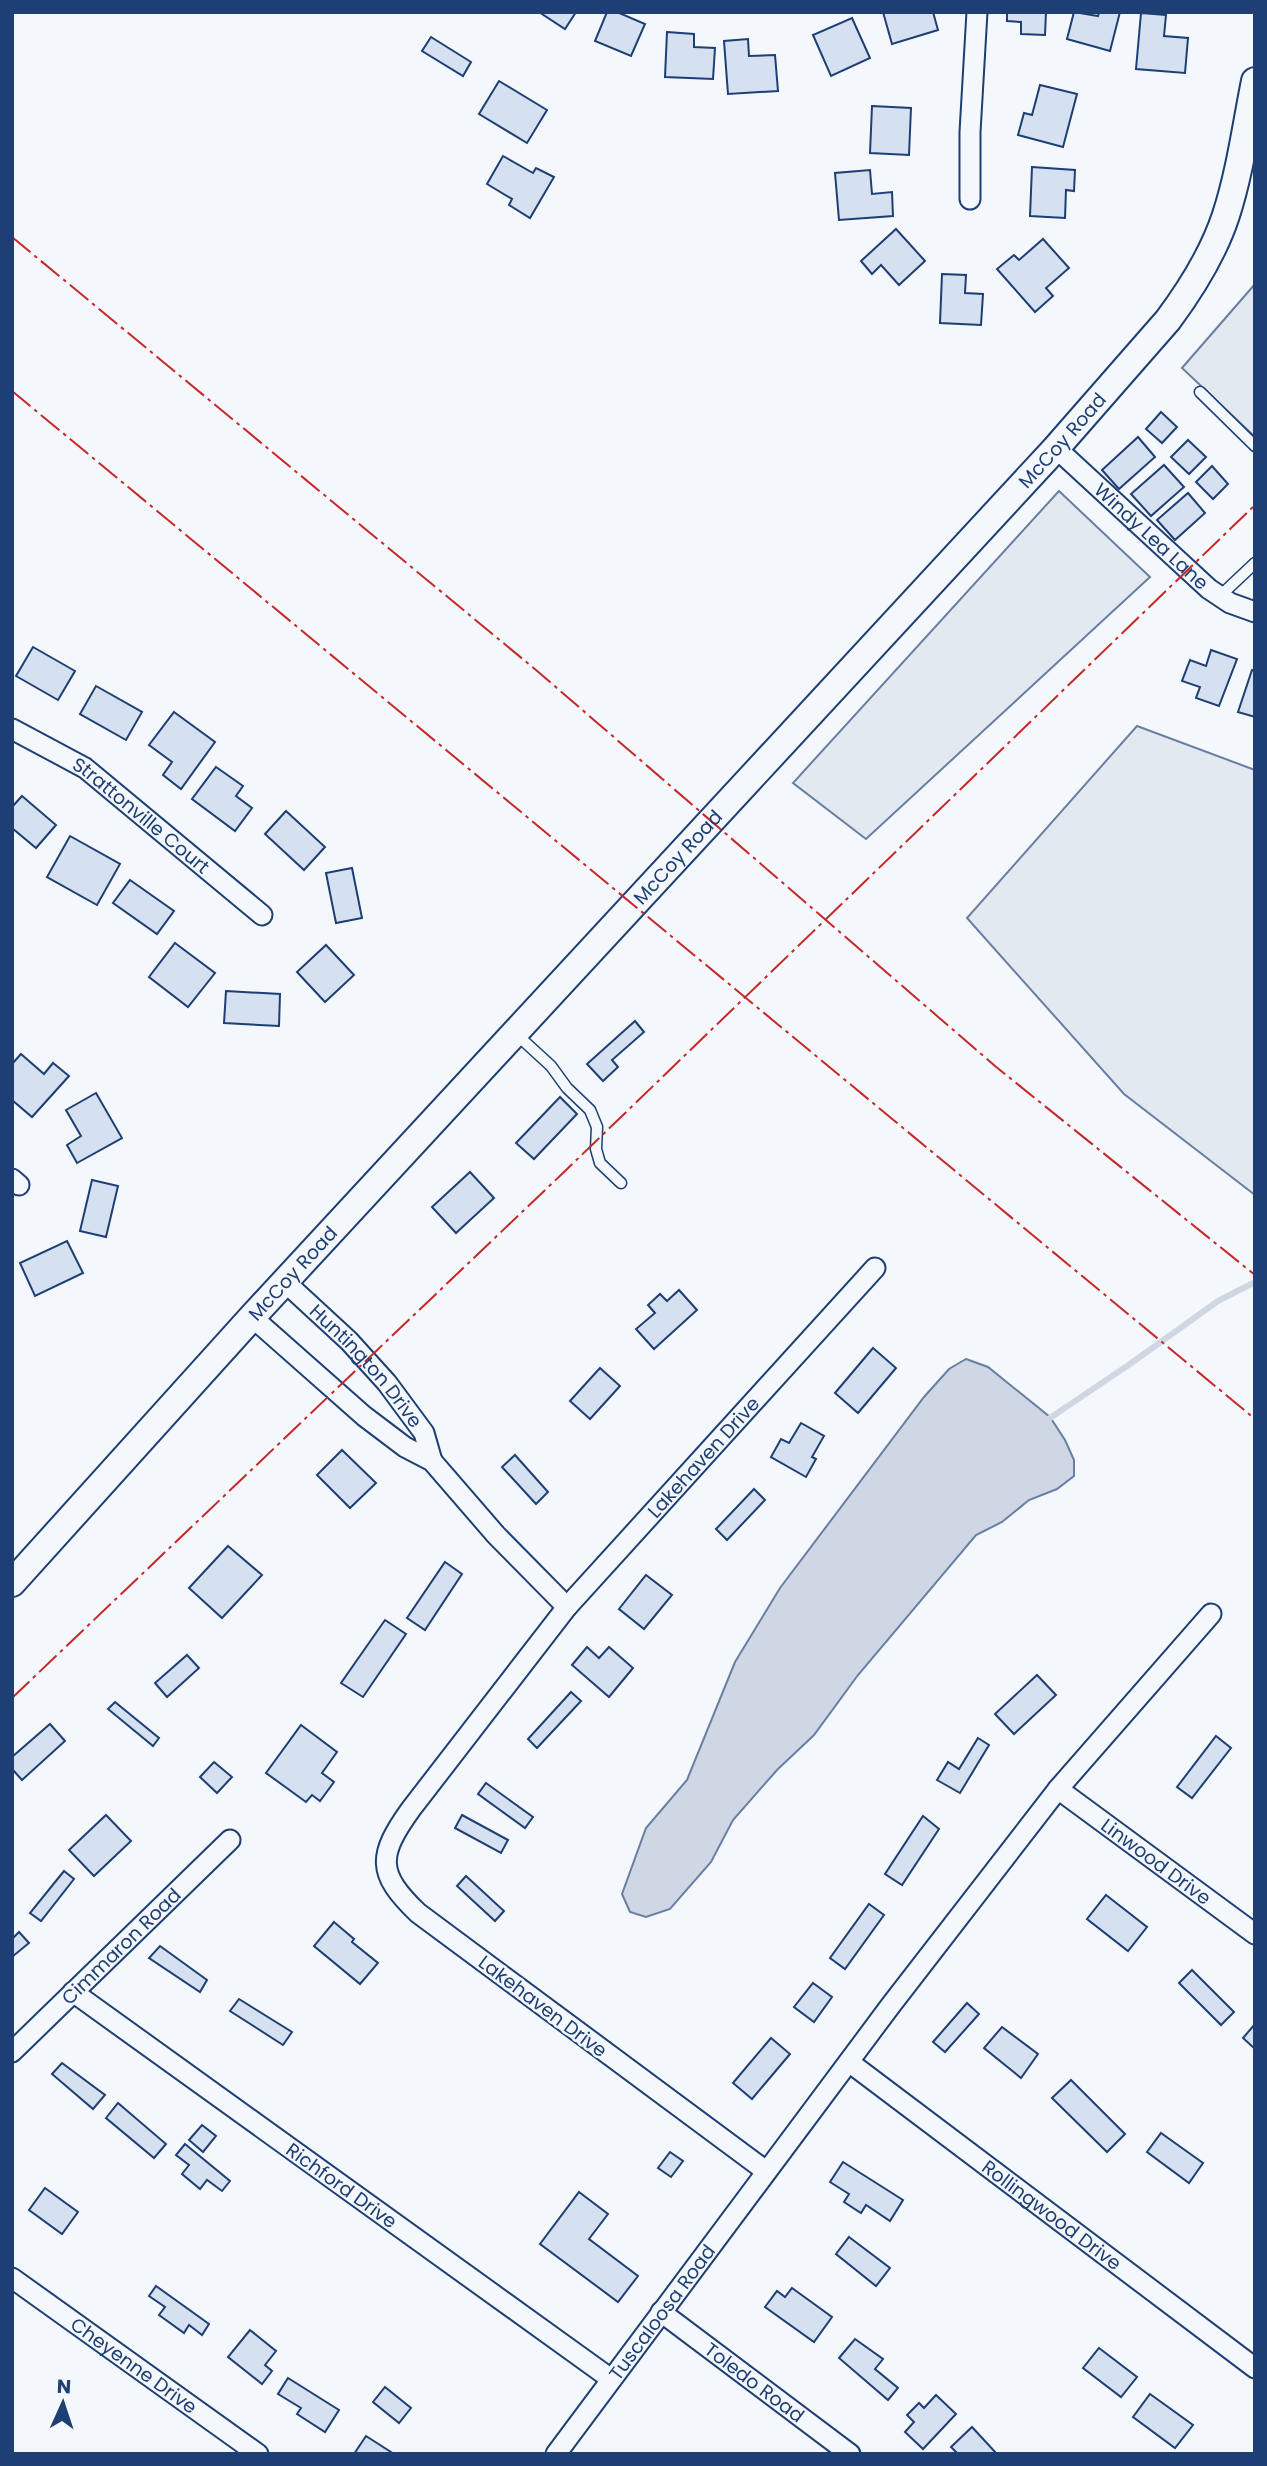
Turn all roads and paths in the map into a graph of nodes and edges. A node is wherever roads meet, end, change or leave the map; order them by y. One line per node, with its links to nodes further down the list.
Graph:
1 (977, 12): 3 (street)
2 (1255, 82): 6 (main road, McCoy Road)
3 (970, 199)
4 (1200, 392): 5 (lane)
5 (1255, 446)
6 (1056, 448): 8 (street, Windy Lea Lane); 12 (main road, McCoy Road)
7 (1255, 563): 8 (lane)
8 (1220, 596): 9 (street, Windy Lea Lane)
9 (1255, 612)
10 (12, 729): 11 (street, Strattonville Court)
11 (262, 915)
12 (514, 1032): 13 (lane); 15 (main road, McCoy Road)
13 (621, 1183)
14 (875, 1268): 19 (street, Lakehaven Drive)
15 (285, 1282): 16 (main road, McCoy Road); 17 (street, Huntington Drive)
16 (251, 1317): 17 (street, Huntington Drive); 18 (main road, McCoy Road)
17 (432, 1461): 19 (street, Huntington Drive)
18 (12, 1583)
19 (567, 1607): 27 (street, Lakehaven Drive)
20 (1211, 1614): 21 (street)
21 (1058, 1789): 23 (street, Linwood Drive); 26 (street)
22 (230, 1840): 24 (street, Cimmaron Road)
23 (1255, 1934)
24 (73, 1992): 25 (street, Cimmaron Road); 31 (street, Richford Drive)
25 (12, 2052)
26 (849, 2062): 27 (street); 30 (street, Rollingwood Drive)
27 (766, 2171): 29 (street, Tuscaloosa Road)
28 (12, 2278): 32 (street, Cheyenne Drive)
29 (661, 2312): 31 (street, Tuscaloosa Road); 34 (street, Toledo Road)
30 (1255, 2368)
31 (611, 2379): 33 (street, Tuscaloosa Road)
32 (258, 2454)
33 (556, 2454)
34 (850, 2454)

